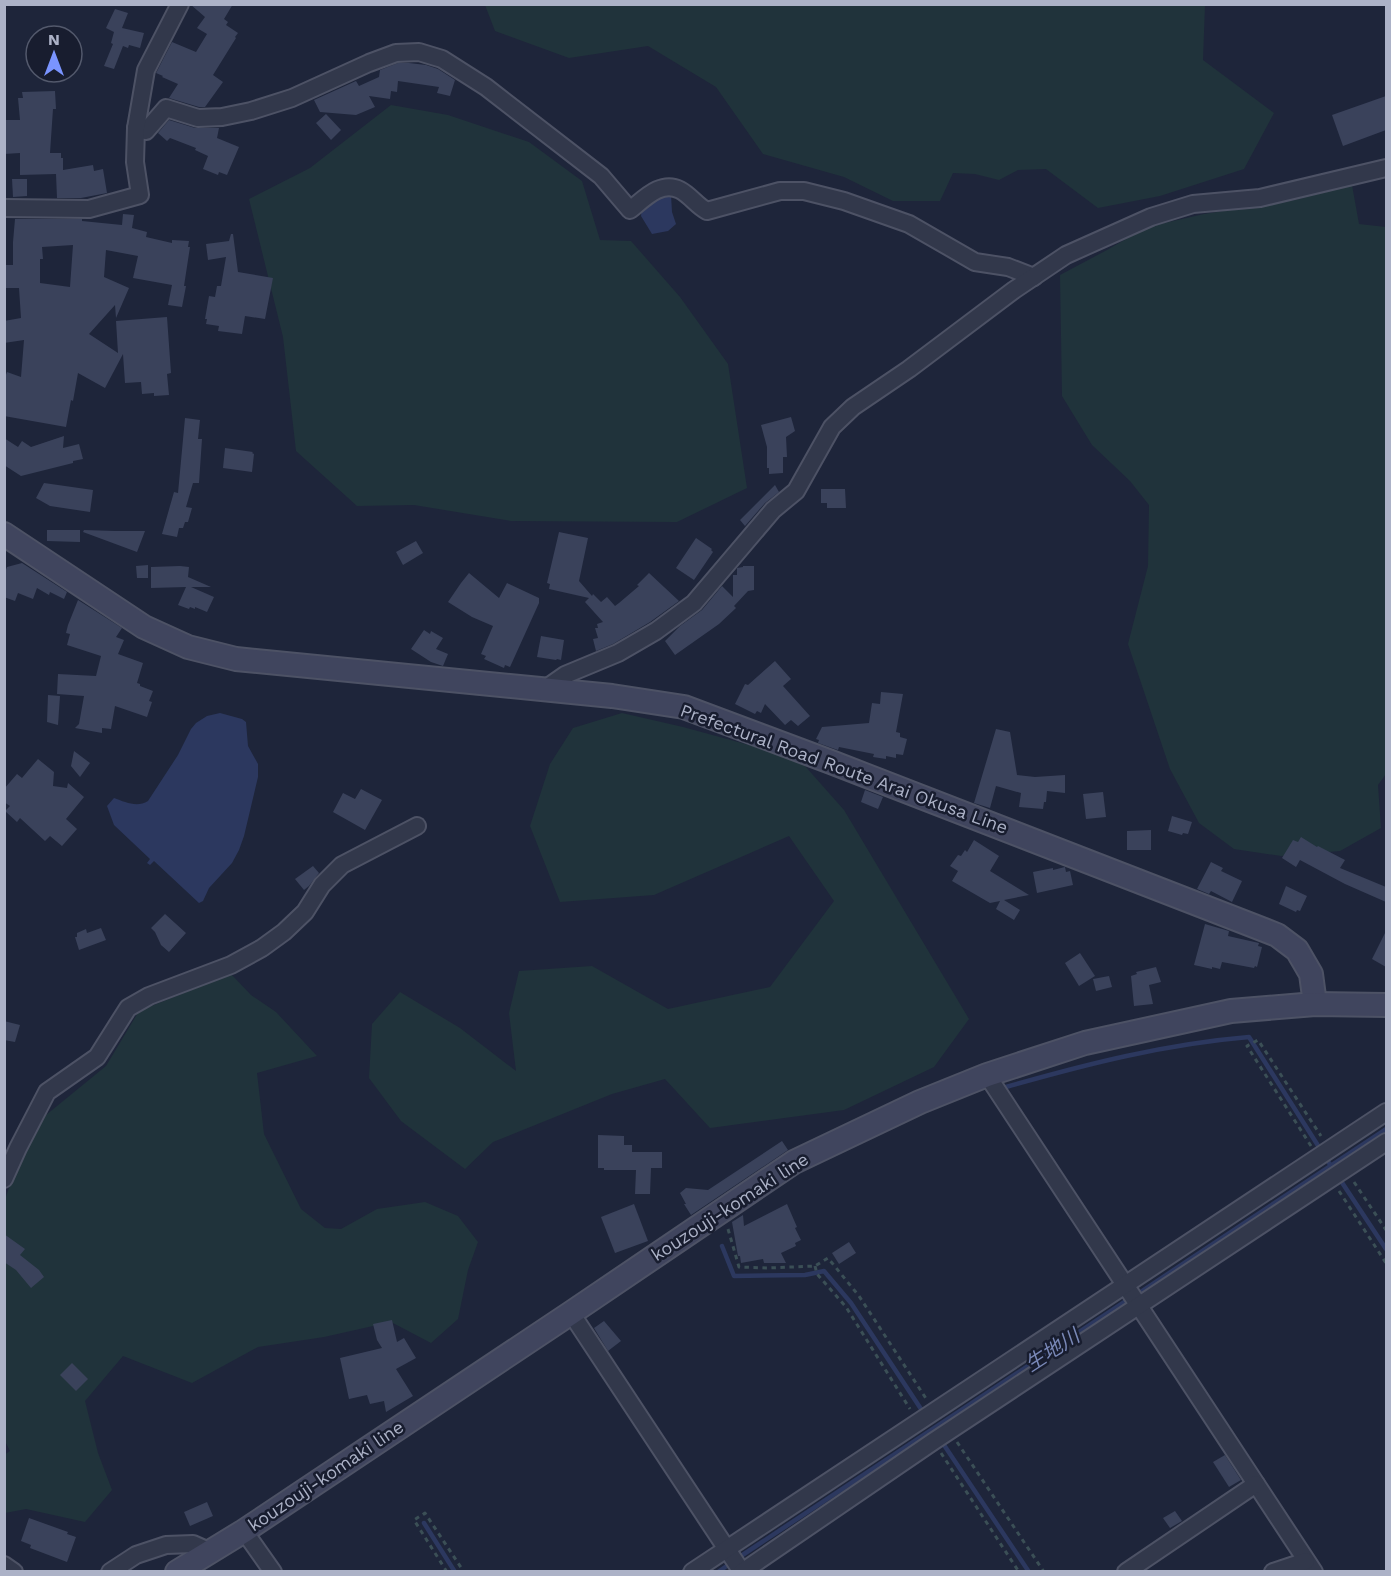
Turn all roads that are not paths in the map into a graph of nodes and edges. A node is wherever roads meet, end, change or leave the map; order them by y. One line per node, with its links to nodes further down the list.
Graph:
1 (180, 4): 2 (street)
2 (136, 128): 4 (street); 5 (street)
3 (1386, 168): 5 (street)
4 (4, 208)
5 (1034, 277): 7 (street)
6 (9, 536): 7 (main road, Prefectural Road Route Arai Okusa Line)
7 (544, 689): 9 (main road, Prefectural Road Route Arai Okusa Line)
8 (417, 826): 14 (street)
9 (1315, 1004): 10 (main road, kouzouji-komaki line); 11 (main road, kouzouji-komaki line)
10 (1386, 1005)
11 (987, 1075): 15 (street); 17 (main road, kouzouji-komaki line)
12 (1386, 1112): 15 (street)
13 (1386, 1142): 16 (street)
14 (4, 1179)
15 (1125, 1285): 16 (street); 20 (street)
16 (1139, 1307): 18 (street); 29 (street)
17 (571, 1313): 19 (main road, kouzouji-komaki line); 20 (street)
18 (1256, 1484): 23 (street); 30 (street)
19 (244, 1531): 21 (main road, kouzouji-komaki line); 27 (street)
20 (726, 1549): 28 (street); 29 (street)
21 (211, 1552): 25 (street); 26 (main road, kouzouji-komaki line)
22 (4, 1565): 24 (street)
23 (1310, 1566): 31 (street)
24 (14, 1572)
25 (110, 1572)
26 (177, 1572)
27 (273, 1572)
28 (692, 1572)
29 (742, 1572)
30 (1126, 1572)
31 (1273, 1572)

